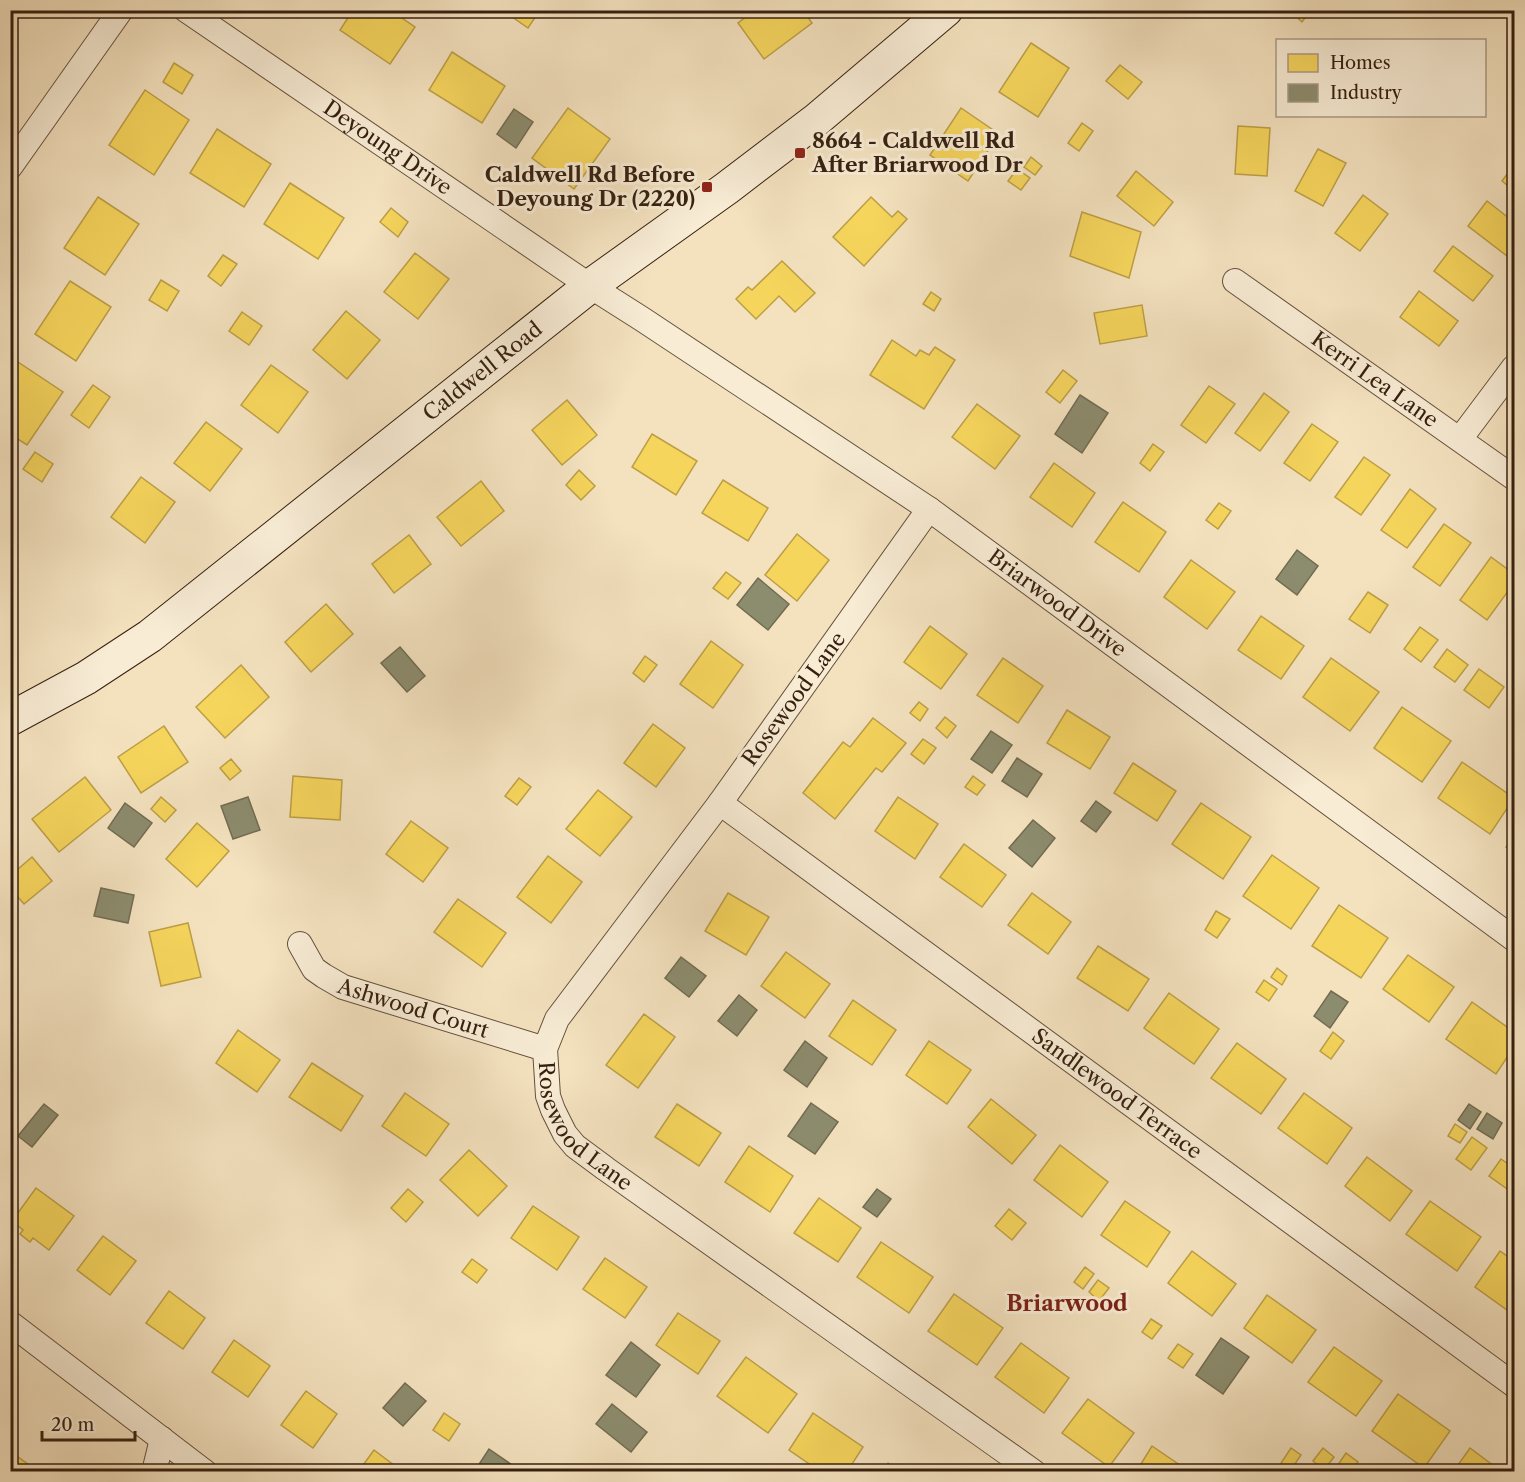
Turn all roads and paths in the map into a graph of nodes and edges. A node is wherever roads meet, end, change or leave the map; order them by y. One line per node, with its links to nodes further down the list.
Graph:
1 (121, 10): 4 (street)
2 (186, 10): 6 (street, Deyoung Drive)
3 (934, 14): 6 (street, Caldwell Road)
4 (10, 167)
5 (1235, 281): 8 (street, Kerri Lea Lane)
6 (590, 286): 10 (street, Briarwood Drive); 11 (street, Caldwell Road)
7 (1515, 367): 8 (street)
8 (1461, 439): 9 (street, Kerri Lea Lane)
9 (1515, 478)
10 (929, 509): 12 (street, Rosewood Lane); 13 (street, Briarwood Drive)
11 (10, 719)
12 (720, 803): 15 (street, Rosewood Lane); 17 (street, Sandlewood Terrace)
13 (1515, 939)
14 (300, 944): 15 (street, Ashwood Court)
15 (545, 1049): 21 (street, Rosewood Lane)
16 (10, 1323): 18 (street)
17 (1515, 1385)
18 (162, 1439): 19 (street); 20 (street)
19 (154, 1472)
20 (205, 1472)
21 (1034, 1472)

